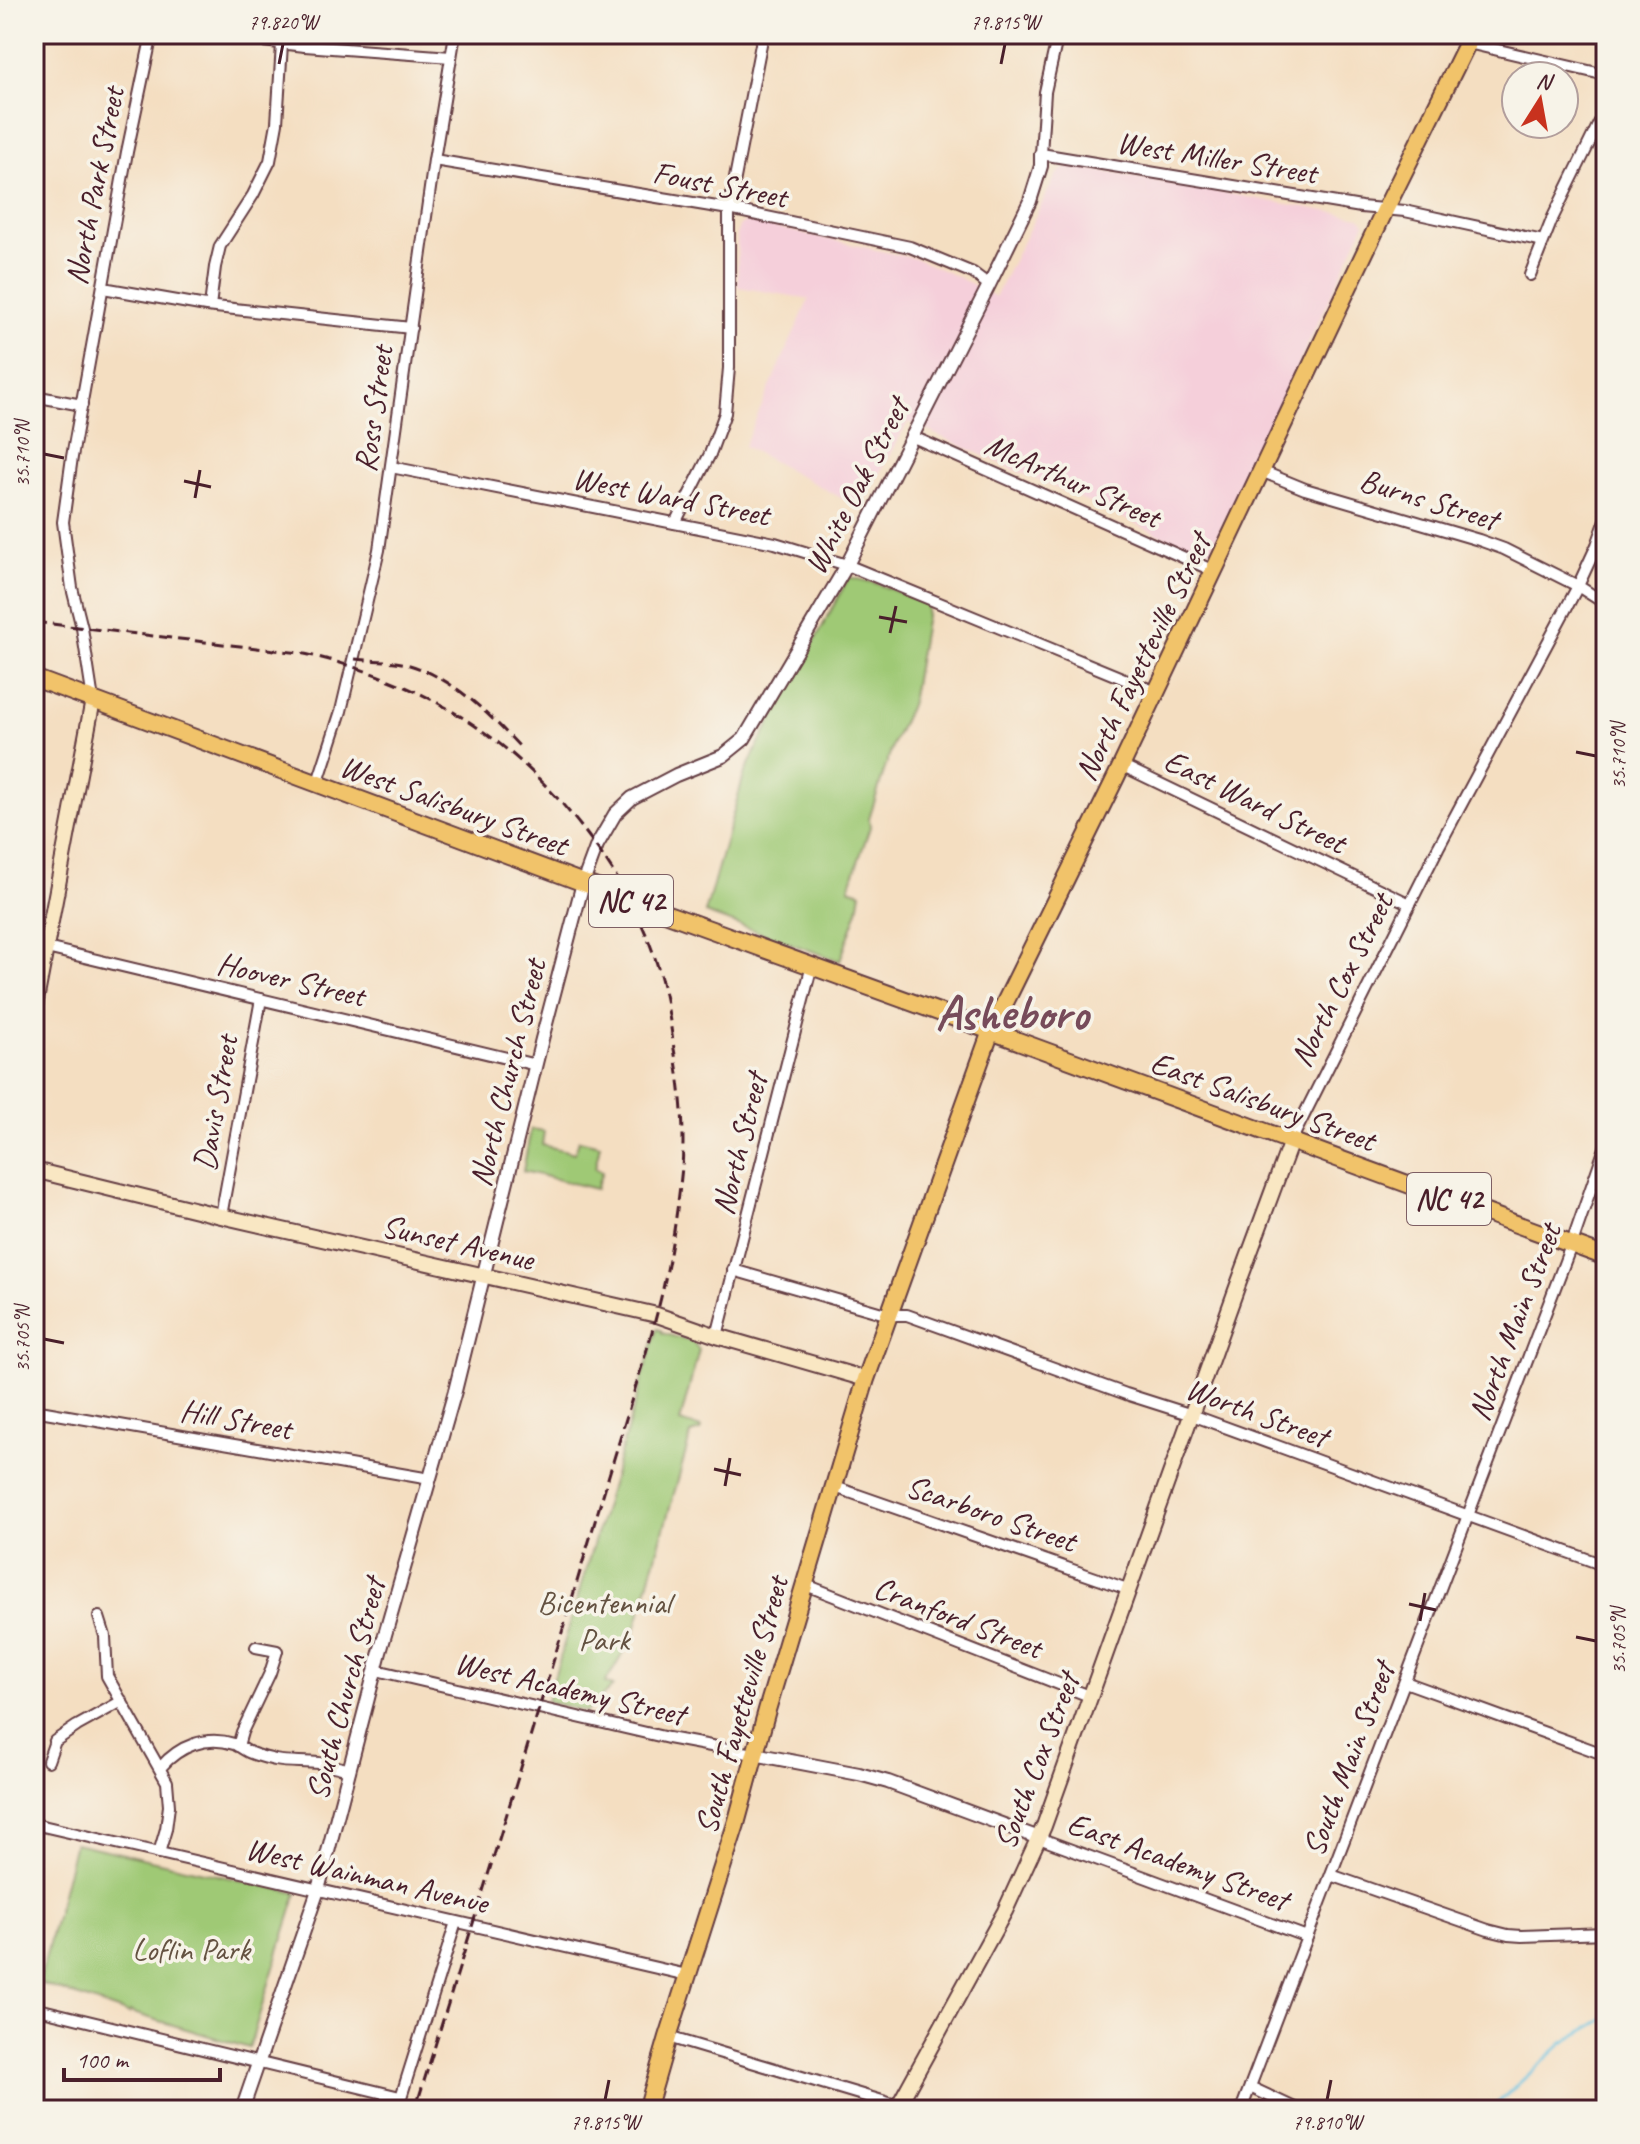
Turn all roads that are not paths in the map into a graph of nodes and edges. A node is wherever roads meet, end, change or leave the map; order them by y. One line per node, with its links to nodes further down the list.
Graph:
1 (152, 34): 20 (street, North Park Street)
2 (201, 34): 8 (street)
3 (309, 34): 9 (street)
4 (455, 34): 10 (street, Ross Street)
5 (763, 34): 15 (street)
6 (1058, 34): 13 (street, White Oak Street)
7 (1470, 38): 11 (street); 16 (main road, North Fayetteville Street)
8 (282, 44): 9 (street); 21 (street)
9 (305, 46): 10 (street)
10 (451, 57): 14 (street, Ross Street)
11 (1606, 75)
12 (1606, 109): 17 (street)
13 (1041, 154): 16 (street, West Miller Street); 19 (street, White Oak Street)
14 (434, 160): 15 (street, Foust Street); 22 (street, Ross Street)
15 (729, 209): 19 (street, Foust Street); 29 (street)
16 (1385, 210): 17 (street, West Miller Street); 27 (main road, North Fayetteville Street)
17 (1543, 241): 18 (street)
18 (1530, 275)
19 (989, 285): 25 (street, White Oak Street)
20 (103, 288): 21 (street); 24 (street, North Park Street)
21 (210, 306): 22 (street)
22 (411, 328): 26 (street, Ross Street)
23 (34, 396): 24 (street)
24 (82, 405): 36 (street, North Park Street)
25 (911, 436): 30 (street, White Oak Street); 31 (street, McArthur Street)
26 (391, 467): 29 (street, West Ward Street); 38 (street, Ross Street)
27 (1261, 471): 31 (main road, North Fayetteville Street); 32 (street, Burns Street)
28 (1606, 520): 32 (street, North Cox Street)
29 (675, 523): 30 (street, West Ward Street)
30 (847, 565): 35 (street, West Ward Street); 39 (street, White Oak Street)
31 (1214, 571): 35 (main road, North Fayetteville Street)
32 (1578, 586): 33 (street, Burns Street); 40 (street, North Cox Street)
33 (1606, 604)
34 (34, 678): 36 (main road, West Salisbury Street / NC 42)
35 (1156, 692): 37 (main road, North Fayetteville Street)
36 (93, 700): 38 (main road, West Salisbury Street / NC 42); 41 (main road, North Park Street)
37 (1121, 765): 40 (street, East Ward Street); 45 (main road, North Fayetteville Street)
38 (317, 785): 39 (main road, West Salisbury Street / NC 42)
39 (583, 883): 42 (main road, West Salisbury Street / NC 42); 46 (street, North Church Street)
40 (1410, 904): 47 (street, North Cox Street)
41 (40, 947): 43 (street, Hoover Street); 44 (main road, North Park Street)
42 (812, 965): 45 (main road, West Salisbury Street / NC 42); 53 (street, North Street)
43 (261, 999): 46 (street, Hoover Street); 50 (street, Davis Street)
44 (34, 1011)
45 (991, 1031): 47 (main road, East Salisbury Street / NC 42); 55 (main road, North Fayetteville Street)
46 (536, 1065): 54 (street, North Church Street)
47 (1291, 1141): 51 (main road, East Salisbury Street / NC 42); 59 (main road, North Cox Street)
48 (1606, 1145): 51 (street, North Main Street)
49 (34, 1170): 50 (main road, Sunset Avenue)
50 (221, 1216): 54 (main road, Sunset Avenue)
51 (1572, 1243): 52 (main road, East Salisbury Street / NC 42); 62 (street, North Main Street)
52 (1606, 1257)
53 (733, 1270): 55 (street, Worth Street); 56 (street, North Street)
54 (483, 1277): 56 (main road, Sunset Avenue); 60 (street, South Church Street)
55 (889, 1315): 57 (main road, South Fayetteville Street); 59 (street, Worth Street)
56 (717, 1336): 57 (main road, Sunset Avenue)
57 (866, 1379): 61 (main road, South Fayetteville Street)
58 (34, 1410): 60 (street, Hill Street)
59 (1192, 1415): 62 (street, Worth Street); 65 (main road, South Cox Street)
60 (430, 1479): 68 (street, South Church Street)
61 (835, 1487): 64 (main road, South Fayetteville Street); 65 (street, Scarboro Street)
62 (1468, 1517): 63 (street, Worth Street); 69 (street, South Main Street)
63 (1606, 1566)
64 (806, 1585): 70 (street, Cranford Street); 73 (main road, South Fayetteville Street)
65 (1130, 1590): 70 (main road, South Cox Street)
66 (99, 1617): 71 (street)
67 (256, 1647): 72 (street)
68 (376, 1670): 73 (street, West Academy Street); 77 (street, South Church Street)
69 (1405, 1682): 74 (street); 81 (street, South Main Street)
70 (1092, 1697): 79 (main road, South Cox Street)
71 (122, 1701): 75 (street); 76 (street)
72 (238, 1746): 76 (street); 77 (street)
73 (754, 1754): 79 (street, East Academy Street); 86 (main road, South Fayetteville Street)
74 (1606, 1755)
75 (48, 1761)
76 (161, 1767): 80 (street)
77 (350, 1770): 82 (street, South Church Street)
78 (34, 1824): 80 (street, West Wainman Avenue)
79 (1039, 1838): 85 (street, East Academy Street); 92 (main road, South Cox Street)
80 (159, 1853): 82 (street, West Wainman Avenue)
81 (1331, 1875): 84 (street); 85 (street, South Main Street)
82 (318, 1890): 83 (street, West Wainman Avenue); 89 (street, South Church Street)
83 (456, 1922): 86 (street, West Wainman Avenue); 91 (street)
84 (1606, 1933)
85 (1307, 1937): 90 (street, South Main Street)
86 (687, 1975): 88 (main road, South Fayetteville Street)
87 (34, 2008): 89 (street)
88 (668, 2037): 92 (street); 95 (main road, South Fayetteville Street)
89 (258, 2062): 91 (street); 93 (street, South Church Street)
90 (1250, 2087): 96 (street, South Main Street); 97 (street)
91 (400, 2097): 94 (street)
92 (897, 2108)
93 (242, 2110)
94 (397, 2110)
95 (647, 2110)
96 (1241, 2110)
97 (1299, 2110)

